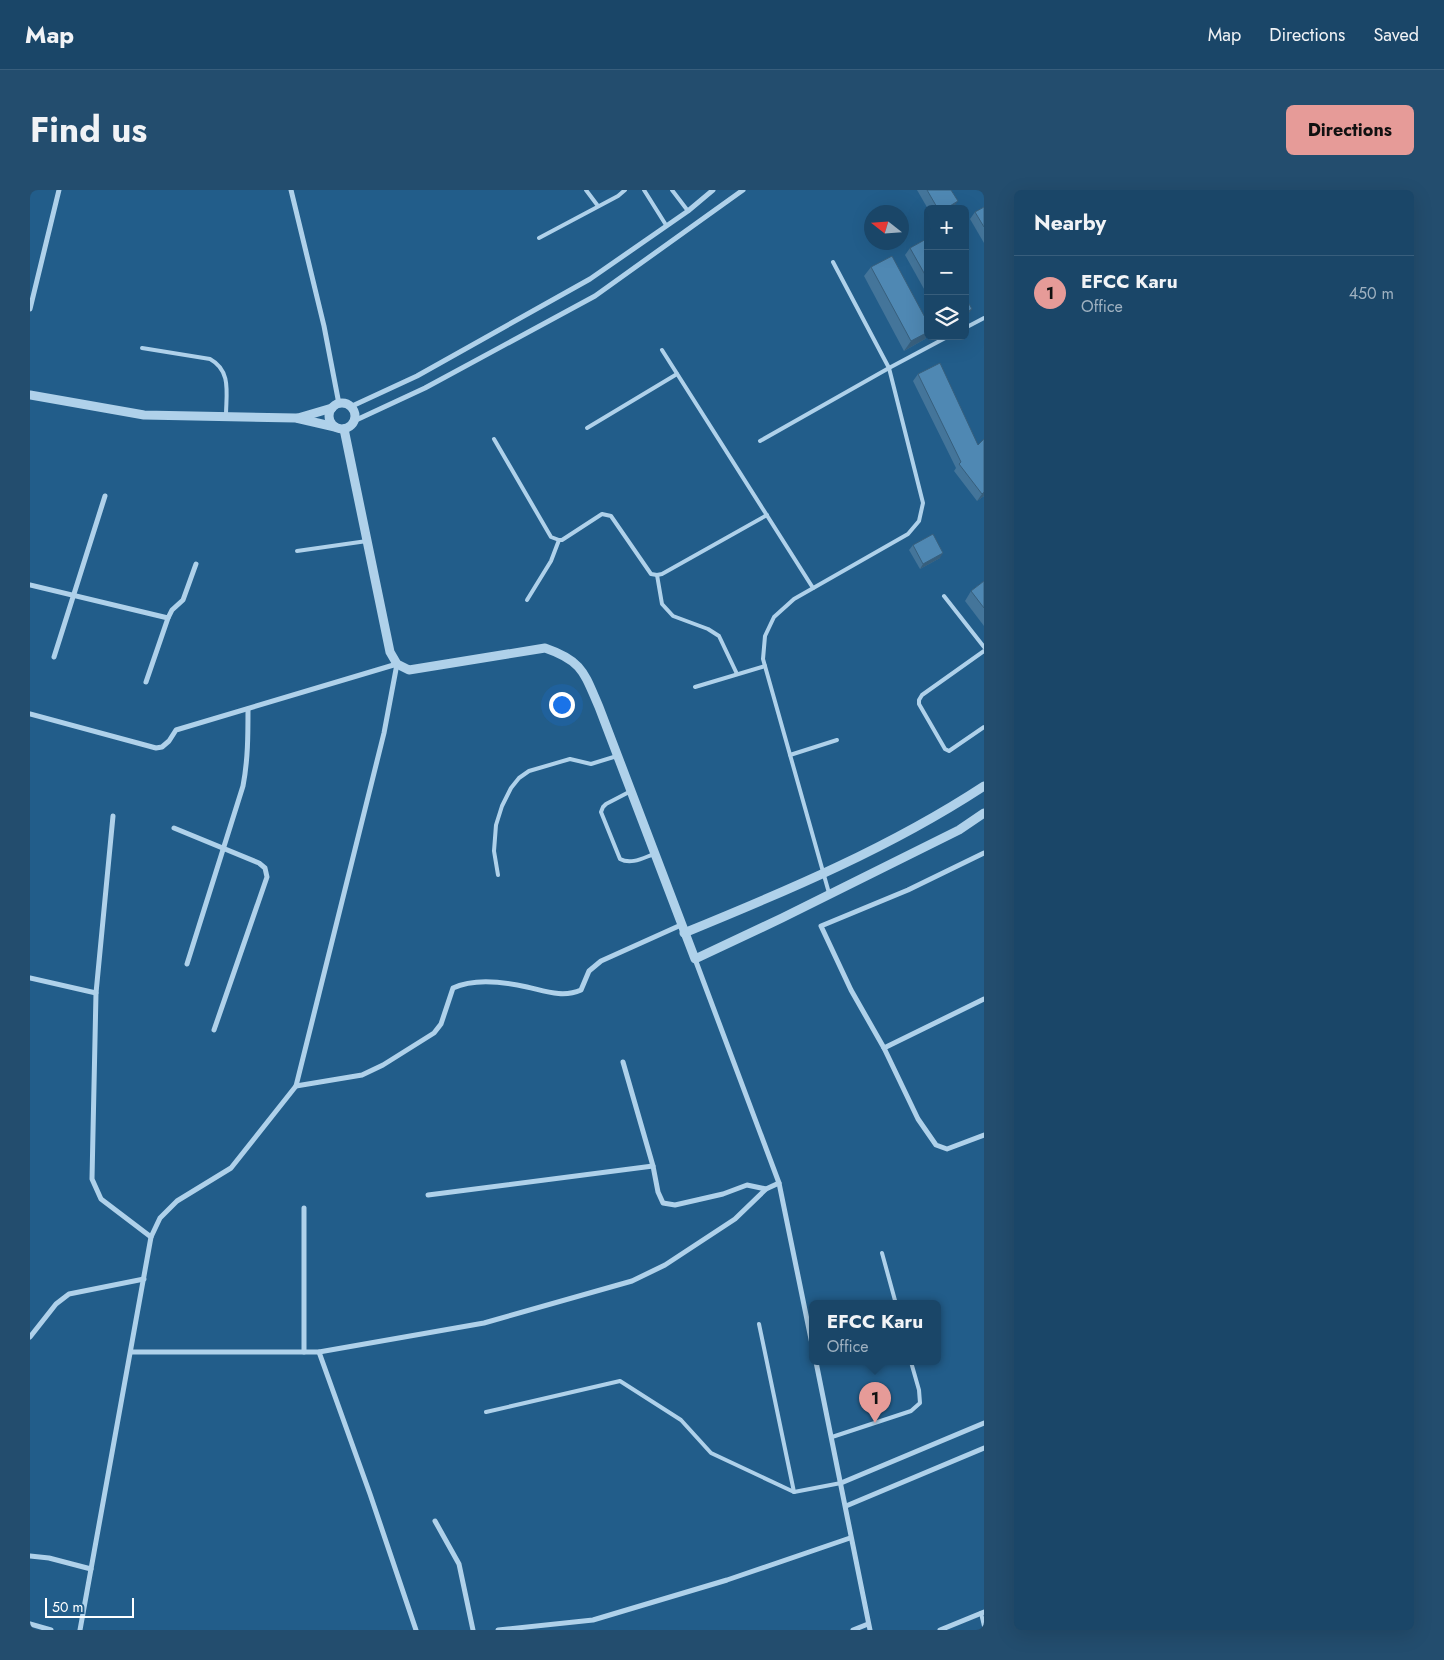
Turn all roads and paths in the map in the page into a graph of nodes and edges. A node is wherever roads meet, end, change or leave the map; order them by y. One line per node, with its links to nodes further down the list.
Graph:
1 (59, 190): 14 (street)
2 (291, 190): 23 (street)
3 (586, 190): 9 (lane)
4 (625, 190): 9 (lane)
5 (644, 190): 11 (lane)
6 (672, 190): 10 (lane)
7 (713, 190): 10 (street)
8 (743, 190): 27 (street)
9 (598, 206): 12 (lane)
10 (688, 211): 11 (street)
11 (666, 226): 24 (street)
12 (539, 238)
13 (833, 262): 20 (lane)
14 (30, 309)
15 (984, 318): 16 (lane)
16 (969, 326)
17 (942, 340): 20 (lane)
18 (142, 348): 25 (lane)
19 (662, 350): 21 (lane)
20 (889, 368): 31 (lane); 40 (lane)
21 (677, 374): 29 (lane); 33 (lane)
22 (30, 396): 25 (street)
23 (336, 406): 24 (street); 26 (street); 28 (street)
24 (350, 407): 27 (street)
25 (226, 418): 26 (street)
26 (296, 418): 28 (street)
27 (354, 421): 28 (street)
28 (340, 428): 35 (street)
29 (587, 428)
30 (494, 439): 34 (lane)
31 (760, 441)
32 (105, 496): 41 (street)
33 (767, 515): 38 (lane); 40 (lane)
34 (559, 540): 38 (lane); 43 (lane)
35 (367, 541): 36 (lane); 48 (street)
36 (297, 551)
37 (196, 564): 44 (street)
38 (656, 575): 50 (lane)
39 (30, 585): 41 (street)
40 (813, 588): 49 (lane)
41 (74, 595): 44 (street); 47 (street)
42 (944, 596): 45 (lane)
43 (527, 600)
44 (168, 618): 51 (street)
45 (984, 647)
46 (984, 651): 55 (lane)
47 (54, 657)
48 (397, 664): 53 (street); 57 (street); 79 (street)
49 (765, 666): 50 (lane); 58 (lane)
50 (737, 674): 52 (lane)
51 (146, 682)
52 (695, 687)
53 (248, 708): 54 (street); 64 (street)
54 (30, 714)
55 (984, 727)
56 (836, 740): 58 (lane)
57 (617, 756): 60 (street); 68 (lane)
58 (790, 756): 67 (lane)
59 (984, 786): 67 (street)
60 (631, 792): 66 (street); 66 (lane)
61 (984, 813): 69 (street)
62 (112, 816): 74 (street)
63 (174, 828): 64 (street)
64 (224, 848): 72 (street); 76 (street)
65 (984, 853): 77 (street)
66 (654, 854): 70 (street)
67 (823, 873): 69 (lane); 70 (street)
68 (498, 876)
69 (830, 894): 71 (street)
70 (682, 929): 71 (street); 79 (street)
71 (695, 959): 82 (street)
72 (187, 964)
73 (30, 978): 74 (street)
74 (96, 993): 86 (street)
75 (984, 999): 77 (street)
76 (214, 1030)
77 (884, 1048): 80 (street)
78 (624, 1062): 81 (street)
79 (296, 1086): 86 (street)
80 (984, 1135)
81 (653, 1166): 83 (street); 84 (street)
82 (779, 1183): 83 (street); 91 (street)
83 (766, 1189): 95 (street)
84 (428, 1195)
85 (304, 1208): 94 (street)
86 (151, 1237): 88 (street)
87 (882, 1253): 89 (lane)
88 (144, 1279): 92 (street); 93 (street)
89 (895, 1300)
90 (759, 1324): 103 (lane)
91 (809, 1329)
92 (30, 1337)
93 (131, 1352): 94 (street); 108 (street)
94 (304, 1352): 95 (street)
95 (319, 1352): 115 (street)
96 (817, 1365): 100 (street)
97 (912, 1365): 100 (lane)
98 (486, 1412): 103 (lane)
99 (984, 1423): 102 (street)
100 (832, 1437): 102 (street)
101 (984, 1448): 104 (street)
102 (841, 1483): 103 (lane); 104 (street)
103 (794, 1492)
104 (846, 1506): 106 (street)
105 (435, 1521): 116 (street)
106 (850, 1538): 112 (street); 117 (street)
107 (30, 1556): 108 (street)
108 (91, 1569): 114 (street)
109 (982, 1613): 111 (lane); 119 (street)
110 (30, 1624): 113 (street)
111 (984, 1626)
112 (869, 1627): 118 (street)
113 (51, 1630)
114 (80, 1630)
115 (416, 1630)
116 (473, 1630)
117 (498, 1630)
118 (853, 1630)
119 (940, 1630)

